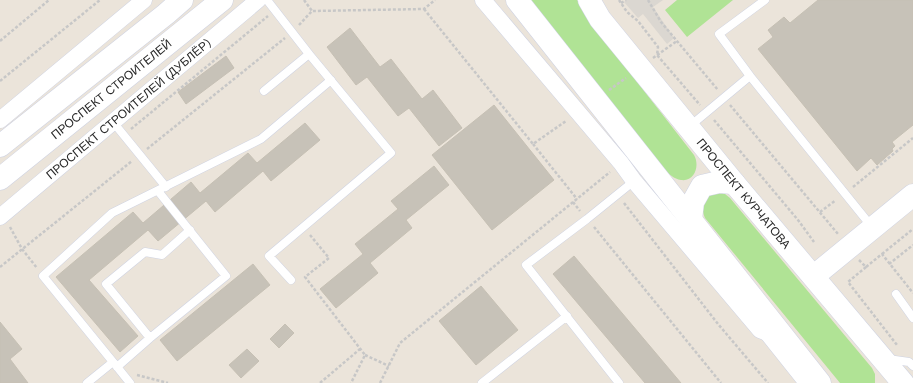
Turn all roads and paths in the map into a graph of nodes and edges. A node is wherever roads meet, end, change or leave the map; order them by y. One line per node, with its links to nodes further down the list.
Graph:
1 (49, 0): 21 (path)
2 (100, 0): 25 (path)
3 (144, 0): 29 (street)
4 (182, 0): 34 (main road, ПРОСПЕКТ СТРОИТЕЛЕЙ)
5 (222, 0): 37 (main road, ПРОСПЕКТ СТРОИТЕЛЕЙ)
6 (258, 0): 30 (street, ПРОСПЕКТ СТРОИТЕЛЕЙ (ДУБЛЁР))
7 (267, 0): 19 (lane)
8 (304, 0): 18 (path)
9 (435, 0): 18 (path)
10 (483, 0): 20 (street)
11 (589, 0): 31 (main road, ПРОСПЕКТ КУРЧАТОВА)
12 (619, 0): 16 (path)
13 (626, 0): 16 (path)
14 (648, 0): 27 (path)
15 (765, 0): 23 (lane)
16 (621, 4): 28 (path)
17 (522, 6): 20 (street); 50 (main road)
18 (312, 11): 19 (path)
19 (292, 32): 22 (lane); 35 (path)
20 (512, 34): 36 (street)
21 (0, 41)
22 (309, 54): 24 (lane); 26 (lane)
23 (750, 76): 27 (lane); 42 (lane)
24 (331, 80): 40 (lane); 51 (lane)
25 (0, 81)
26 (264, 91)
27 (724, 98): 28 (lane); 47 (path)
28 (706, 112): 31 (lane); 55 (path)
29 (0, 120)
30 (113, 122): 35 (lane); 48 (street, ПРОСПЕКТ СТРОИТЕЛЕЙ (ДУБЛЁР))
31 (689, 127): 39 (main road, ПРОСПЕКТ КУРЧАТОВА)
32 (913, 138): 42 (path)
33 (533, 144): 45 (path)
34 (0, 146)
35 (139, 155): 40 (lane); 58 (path)
36 (621, 163): 38 (street); 45 (path)
37 (0, 178)
38 (634, 181): 43 (lane); 70 (street)
39 (734, 183): 50 (main road); 64 (main road, ПРОСПЕКТ КУРЧАТОВА)
40 (166, 187): 41 (lane)
41 (158, 191): 54 (lane); 63 (lane)
42 (845, 193): 47 (path); 52 (lane)
43 (617, 194): 49 (lane); 87 (path)
44 (913, 195): 52 (main road)
45 (577, 199): 46 (path)
46 (573, 202): 49 (path); 78 (path)
47 (820, 212): 57 (path)
48 (2, 216): 58 (path)
49 (587, 219): 68 (lane); 86 (path)
50 (690, 220): 72 (main road)
51 (304, 226): 65 (lane); 73 (path)
52 (872, 228): 57 (main road)
53 (913, 229): 59 (path)
54 (190, 230): 71 (lane); 71 (lane)
55 (814, 242)
56 (913, 246): 60 (path)
57 (849, 247): 62 (path); 64 (main road)
58 (22, 249): 61 (path); 63 (path)
59 (882, 254): 60 (path); 62 (path)
60 (889, 264): 66 (path)
61 (0, 267)
62 (866, 267): 76 (path)
63 (44, 276): 77 (lane)
64 (814, 276): 75 (main road, ПРОСПЕКТ КУРЧАТОВА)
65 (291, 280)
66 (913, 292)
67 (896, 294): 69 (lane)
68 (566, 316): 84 (lane); 85 (lane)
69 (913, 318)
70 (760, 330): 72 (street); 88 (lane)
71 (150, 338): 77 (lane)
72 (788, 342): 89 (main road)
73 (360, 349): 74 (path); 81 (path)
74 (365, 355): 78 (path); 82 (path)
75 (881, 359): 76 (lane); 90 (main road); 91 (main road, ПРОСПЕКТ КУРЧАТОВА)
76 (912, 362)
77 (115, 364): 79 (lane); 80 (lane)
78 (389, 366): 83 (path)
79 (87, 383)
80 (130, 383)
81 (320, 383)
82 (351, 383)
83 (380, 383)
84 (482, 383)
85 (620, 383)
86 (721, 383)
87 (768, 383)
88 (802, 383)
89 (820, 383)
90 (886, 383)
91 (903, 383)

